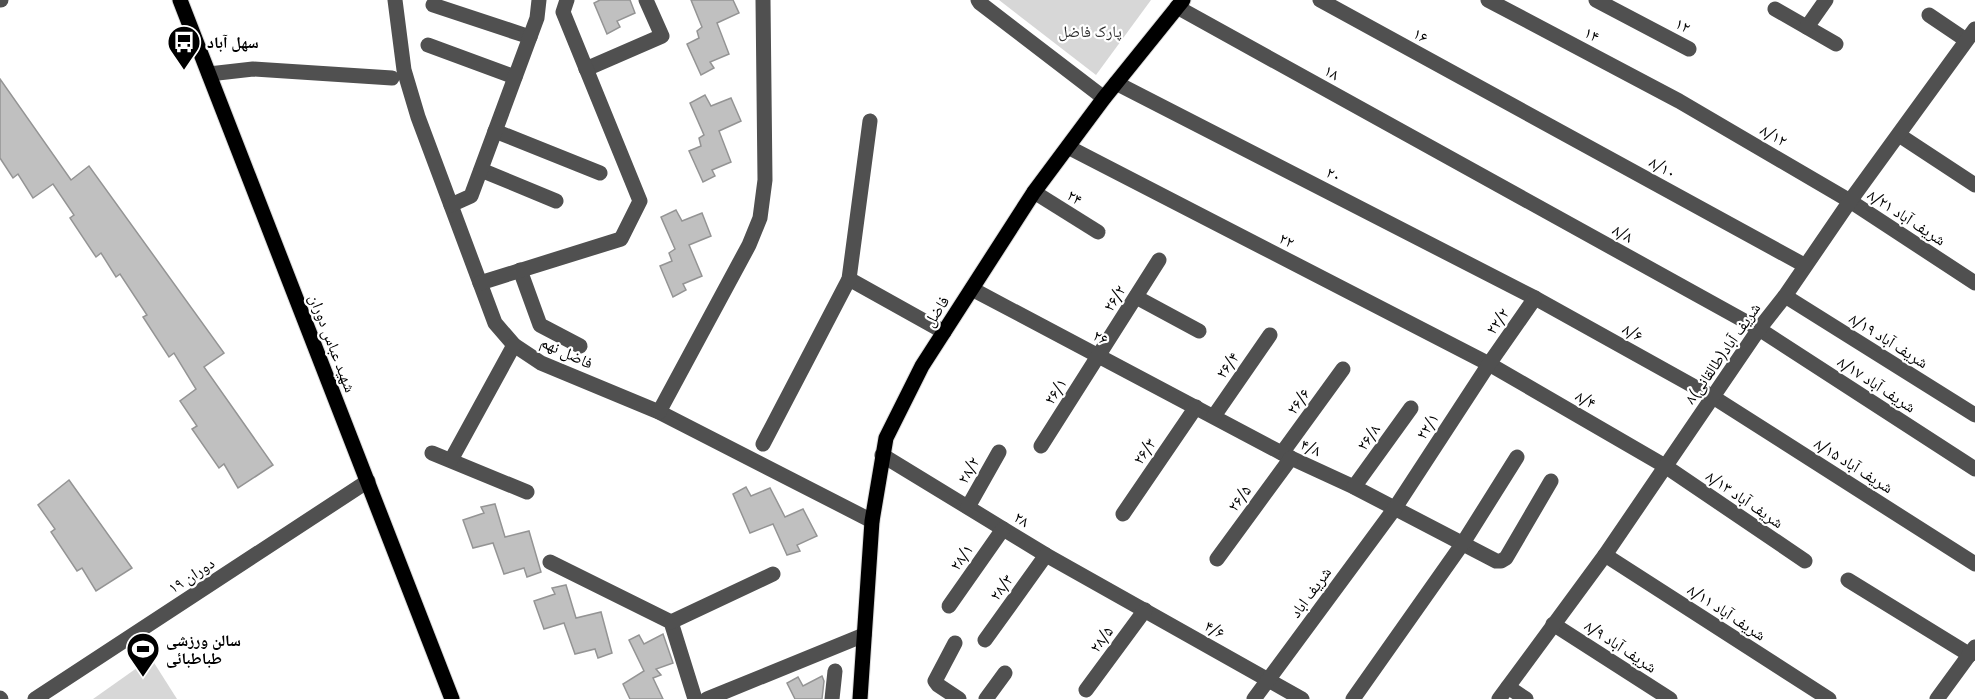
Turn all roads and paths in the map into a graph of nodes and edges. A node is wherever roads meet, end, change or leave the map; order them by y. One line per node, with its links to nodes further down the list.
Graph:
1 (180, 0): 23 (main road, شهید عباس دوران)
2 (395, 0): 41 (street, فاضل نهم)
3 (539, 0): 18 (street)
4 (567, 0): 22 (street)
5 (646, 0): 22 (street)
6 (763, 0): 65 (street)
7 (978, 0): 27 (street)
8 (1320, 0): 29 (street, ۱۶)
9 (1488, 0): 28 (street, ۱۴)
10 (1596, 0): 21 (street, ۱۲)
11 (1826, 0): 16 (street)
12 (1180, 3): 26 (main road, فاضل); 34 (street, ۱۸)
13 (433, 5): 18 (street)
14 (1775, 9): 16 (street)
15 (1929, 15): 17 (street)
16 (1807, 27): 19 (street)
17 (1972, 34): 32 (street, ۸شریف آباد(طالقانی))
18 (530, 37): 24 (street)
19 (1836, 44)
20 (428, 45): 24 (street)
21 (1689, 49)
22 (586, 69): 45 (street)
23 (209, 74): 25 (street); 78 (main road, شهید عباس دوران)
24 (515, 77): 31 (street)
25 (392, 78)
26 (1116, 83): 27 (main road, فاضل); 52 (street, ۲۰)
27 (1104, 99): 33 (main road, فاضل)
28 (1679, 100): 40 (street, ۸/۱۲)
29 (1504, 101): 44 (street, ۸/۱۰)
30 (870, 121): 46 (street)
31 (495, 131): 35 (street); 36 (street)
32 (1899, 135): 37 (street); 40 (street, ۸شریف آباد(طالقانی))
33 (1068, 147): 38 (main road, فاضل); 60 (street, ۲۲)
34 (1469, 169): 53 (street, ۸/۸)
35 (481, 170): 39 (street); 41 (street)
36 (600, 173)
37 (1975, 185)
38 (1034, 192): 42 (street, ۲۴); 49 (main road, فاضل)
39 (556, 201)
40 (1850, 201): 44 (street, ۸شریف آباد(طالقانی)); 48 (street, شریف آباد ۸/۲۱)
41 (451, 205): 47 (street, فاضل نهم)
42 (1098, 232)
43 (1159, 260): 51 (street, ۲۶/۲)
44 (1804, 265): 50 (street, ۸شریف آباد(طالقانی))
45 (520, 270): 47 (street); 58 (street)
46 (849, 279): 55 (street); 68 (street)
47 (480, 283): 57 (street, فاضل نهم)
48 (1975, 283)
49 (972, 289): 55 (main road, فاضل); 59 (street, ۲۶)
50 (1785, 296): 53 (street, ۸شریف آباد(طالقانی)); 66 (street, شریف آباد ۸/۱۹)
51 (1136, 297): 54 (street); 59 (street, ۲۶/۲)
52 (1535, 298): 60 (street, ۲۲/۲); 62 (street, ۸/۶)
53 (1759, 329): 62 (street, ۸شریف آباد(طالقانی)); 77 (street, شریف آباد ۸/۱۷)
54 (1199, 331)
55 (944, 332): 72 (main road, فاضل)
56 (1270, 335): 67 (street, ۲۶/۴)
57 (514, 345): 65 (street, فاضل نهم); 75 (street)
58 (580, 346)
59 (1099, 356): 63 (street, ۲۶); 69 (street, ۲۶/۱)
60 (1489, 364): 76 (street, ۸/۴); 83 (street, ۲۲/۱)
61 (1343, 369): 73 (street, ۲۶/۶)
62 (1713, 397): 76 (street, ۸شریف آباد(طالقانی)); 93 (street, شریف آباد ۸/۱۵)
63 (1196, 407): 67 (street, ۲۶); 84 (street, ۲۶/۳)
64 (1411, 408): 80 (street, ۲۶/۸)
65 (659, 412): 85 (street, فاضل نهم)
66 (1975, 415)
67 (1214, 416): 73 (street, ۴/۸)
68 (763, 444)
69 (1041, 446)
70 (999, 452): 82 (street, ۲۸/۲)
71 (432, 453): 75 (street)
72 (882, 455): 82 (street, ۲۸); 85 (main road, فاضل)
73 (1287, 455): 80 (street, ۴/۸); 90 (street, ۲۶/۵)
74 (1516, 457): 87 (street)
75 (451, 460): 81 (street)
76 (1665, 466): 89 (street, ۸شریف آباد(طالقانی)); 91 (street, شریف آباد ۸/۱۳)
77 (1975, 469)
78 (368, 481): 110 (street, دوران ۱۹); 111 (main road, شهید عباس دوران)
79 (1551, 481): 87 (street, ۴/۸)
80 (1354, 487): 83 (street, ۴/۸)
81 (527, 492)
82 (968, 507): 86 (street, ۲۸)
83 (1395, 508): 87 (street, ۴/۸); 106 (street, شریف اباد)
84 (1123, 514)
85 (872, 521): 100 (main road, فاضل)
86 (1003, 529): 88 (street, ۲۸); 96 (street, ۲۸/۱)
87 (1463, 543): 120 (street)
88 (1046, 555): 97 (street, ۲۸); 101 (street, ۲۸/۳)
89 (1605, 555): 99 (street, ۸شریف آباد(طالقانی)); 123 (street, شریف آباد ۸/۱۱)
90 (1217, 559)
91 (1805, 561)
92 (550, 562): 98 (street)
93 (1975, 564)
94 (774, 574): 98 (street)
95 (1848, 580): 103 (street)
96 (949, 606)
97 (1145, 610): 106 (street, ۴/۶); 107 (street, ۲۸/۵)
98 (671, 622): 112 (street)
99 (1553, 624): 109 (street, ۸شریف آباد(طالقانی)); 122 (street, شریف آباد ۸/۹)
100 (864, 636): 108 (street); 115 (main road, فاضل)
101 (985, 640)
102 (955, 643): 116 (street)
103 (1972, 651): 124 (street)
104 (835, 671): 114 (street)
105 (1005, 673): 117 (street)
106 (1268, 680): 118 (street, شریف اباد); 119 (street, ۴/۶)
107 (1086, 690)
108 (740, 693): 113 (street)
109 (1503, 693): 121 (street)
110 (35, 699)
111 (452, 699)
112 (695, 699)
113 (707, 699)
114 (832, 699)
115 (860, 699)
116 (959, 699)
117 (986, 699)
118 (1254, 699)
119 (1302, 699)
120 (1353, 699)
121 (1526, 699)
122 (1670, 699)
123 (1829, 699)
124 (1937, 699)

